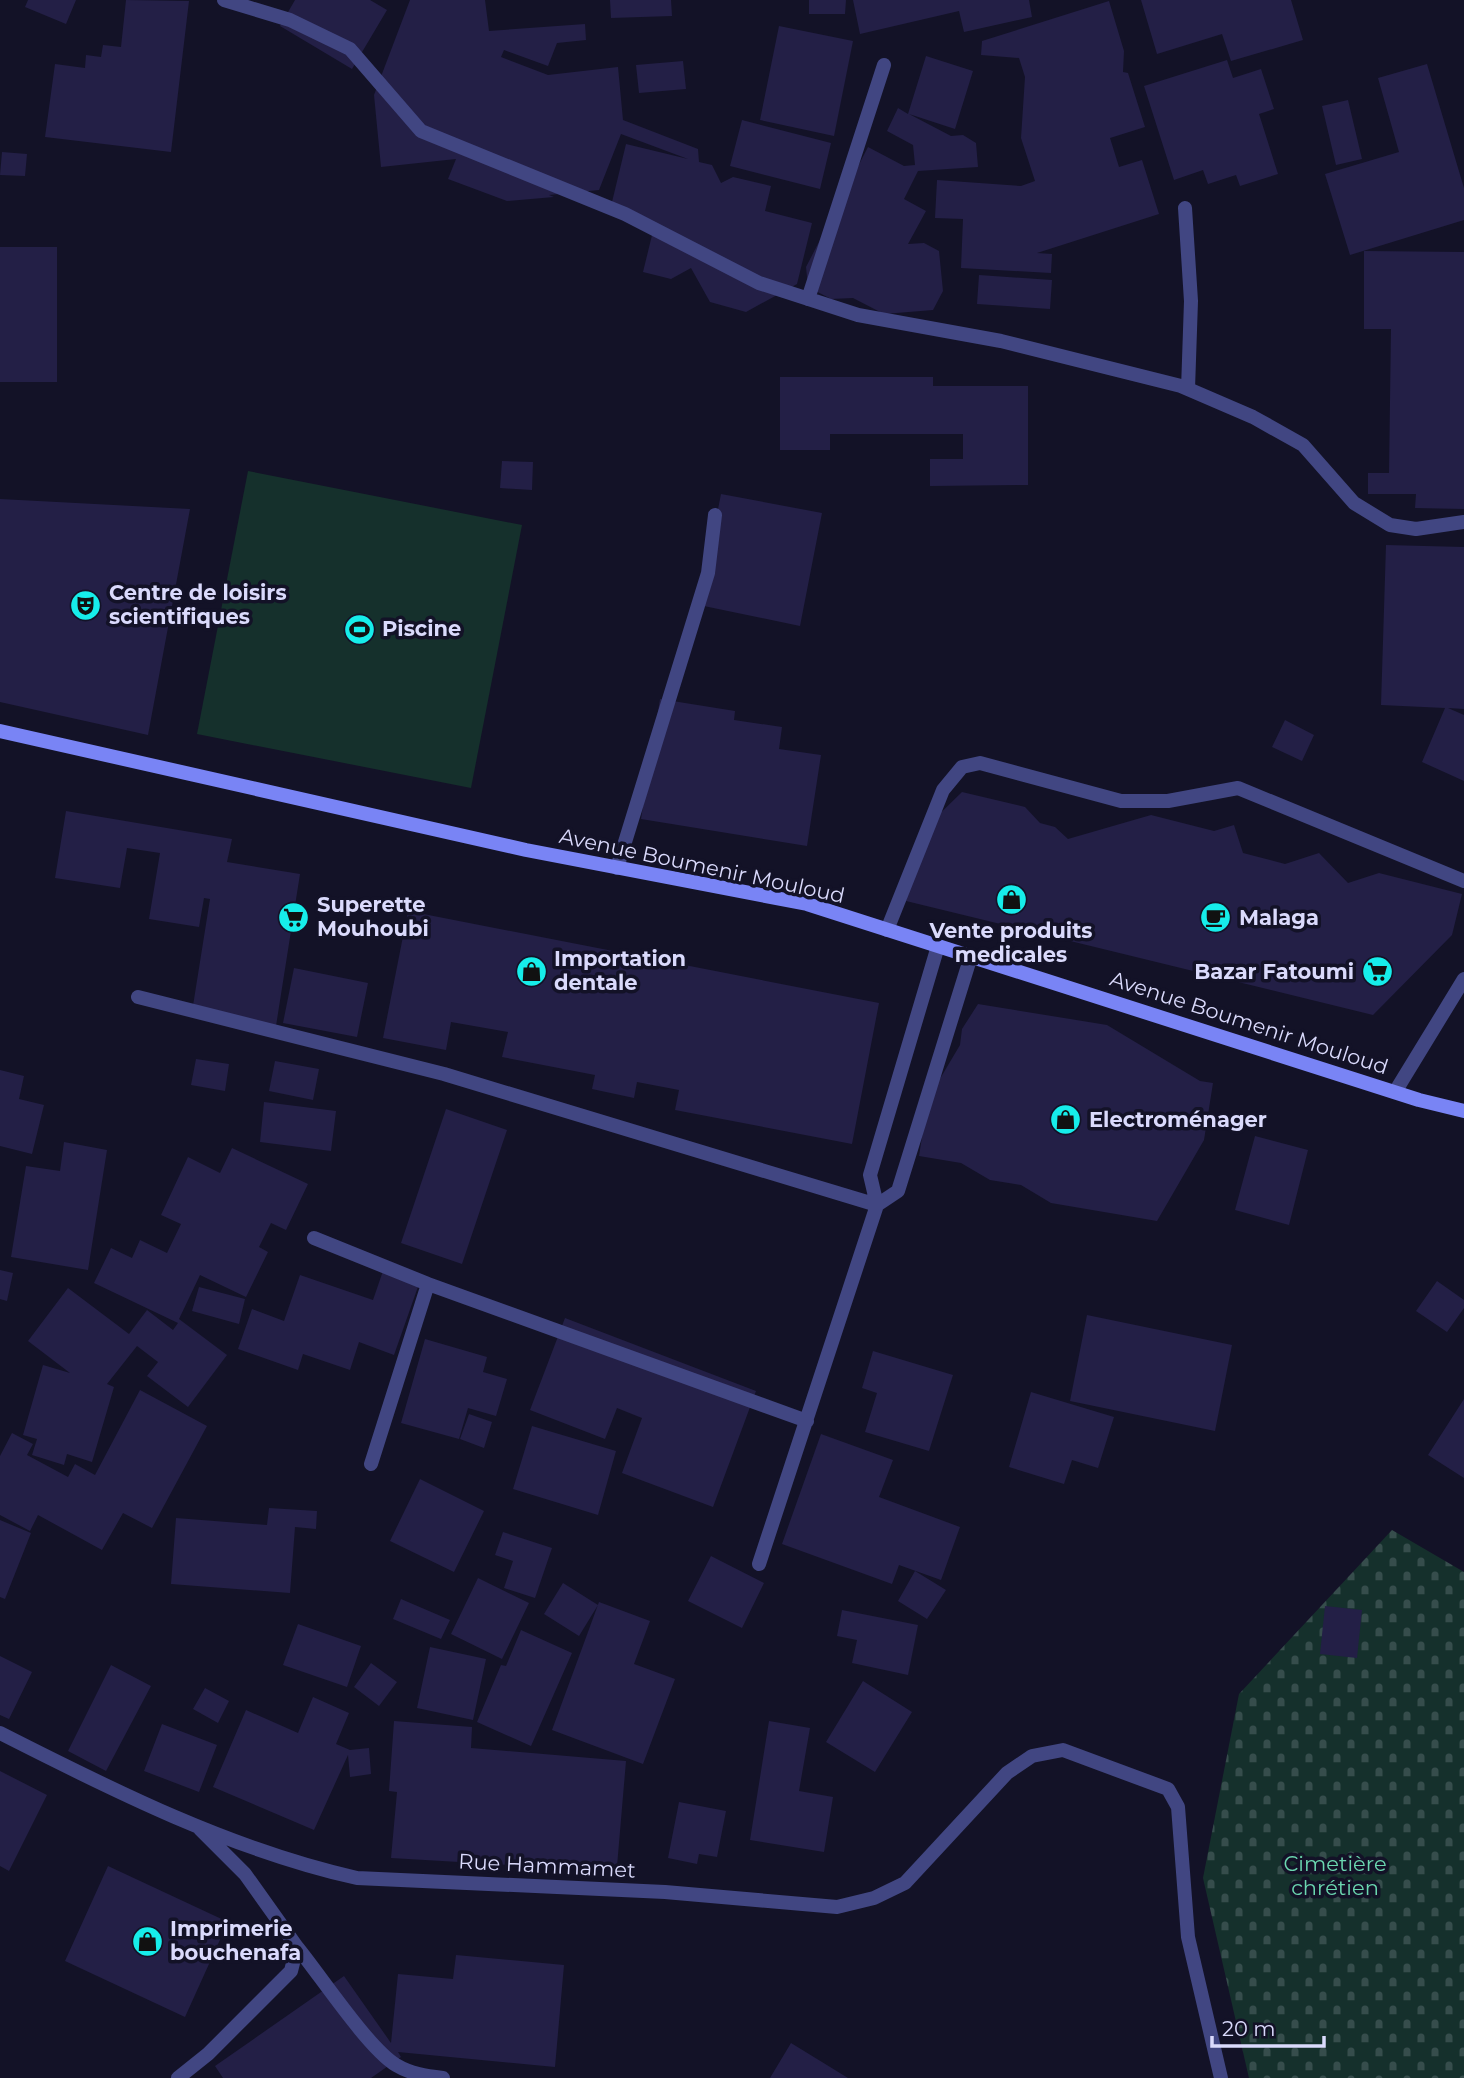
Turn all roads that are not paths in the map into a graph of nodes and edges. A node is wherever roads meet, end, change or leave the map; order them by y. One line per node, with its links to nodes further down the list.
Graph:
1 (233, 1): 4 (street)
2 (884, 65): 4 (street)
3 (1185, 208): 5 (street)
4 (808, 299): 5 (street)
5 (1188, 389): 7 (street)
6 (715, 515): 9 (street)
7 (1464, 522)
8 (0, 731): 9 (main road, Avenue Boumenir Mouloud)
9 (617, 868): 11 (main road, Avenue Boumenir Mouloud)
10 (1464, 881): 11 (street)
11 (887, 930): 12 (main road, Avenue Boumenir Mouloud)
12 (938, 946): 13 (main road, Avenue Boumenir Mouloud); 18 (street)
13 (971, 956): 16 (main road, Avenue Boumenir Mouloud); 18 (street)
14 (1464, 979): 16 (street)
15 (138, 997): 18 (street)
16 (1395, 1092): 17 (main road, Avenue Boumenir Mouloud)
17 (1464, 1111)
18 (877, 1205): 21 (street)
19 (314, 1238): 20 (street)
20 (428, 1284): 21 (street); 22 (street)
21 (807, 1421): 23 (street)
22 (371, 1464)
23 (759, 1564)
24 (0, 1733): 25 (street, Rue Hammamet)
25 (195, 1824): 26 (street); 29 (street, Rue Hammamet)
26 (297, 1947): 27 (street); 28 (street)
27 (177, 2078)
28 (443, 2078)
29 (1221, 2078)

